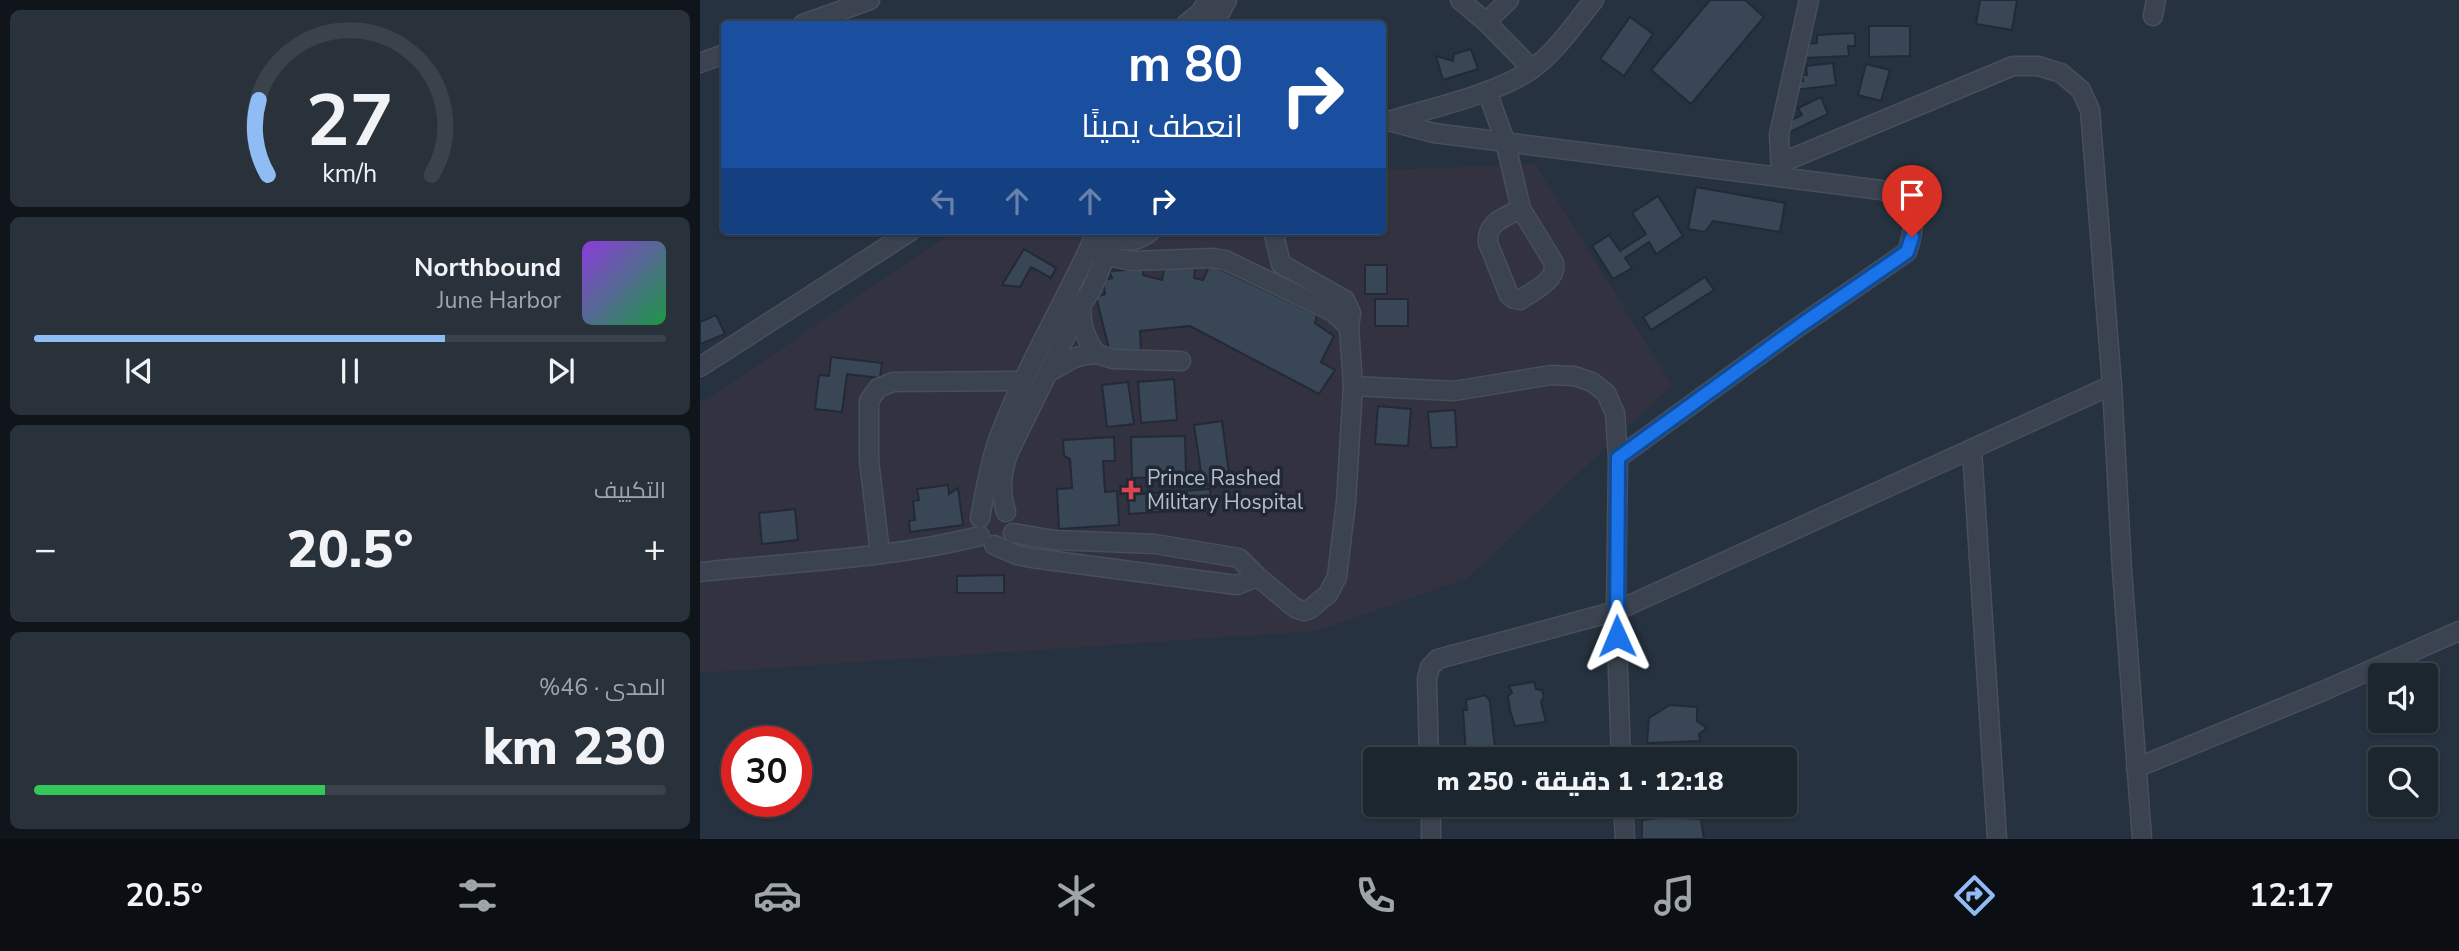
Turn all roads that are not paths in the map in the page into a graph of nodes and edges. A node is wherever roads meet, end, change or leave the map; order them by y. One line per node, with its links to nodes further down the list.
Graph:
1 (870, 0): 8 (street)
2 (1208, 0): 9 (street)
3 (1227, 0): 10 (street)
4 (1460, 0): 11 (street)
5 (1509, 0): 11 (street)
6 (1594, 0): 14 (street)
7 (1810, 0): 18 (street)
8 (811, 21)
9 (1190, 21)
10 (1216, 21)
11 (1486, 22): 14 (street)
12 (721, 55): 13 (street)
13 (700, 63)
14 (1532, 69): 15 (street)
15 (1487, 91): 16 (street); 17 (street)
16 (1386, 121): 17 (street)
17 (1505, 141): 18 (street); 19 (street)
18 (1781, 170): 33 (street); 36 (street)
19 (1521, 209): 19 (street)
20 (905, 235): 30 (street)
21 (1108, 235): 25 (street)
22 (1113, 235): 23 (street)
23 (1144, 235)
24 (1274, 235): 27 (street)
25 (1097, 253): 26 (street); 27 (street); 32 (street)
26 (1081, 305): 28 (street); 31 (street)
27 (1349, 327): 34 (street)
28 (1097, 354): 29 (street); 31 (street)
29 (1181, 361)
30 (700, 367)
31 (1048, 373): 37 (street)
32 (1023, 381): 38 (street); 40 (street)
33 (2112, 385): 35 (street); 47 (street)
34 (1353, 386): 36 (street); 42 (street)
35 (1972, 449): 43 (street); 52 (street)
36 (1618, 458): 43 (street)
37 (1006, 512): 38 (street); 39 (street)
38 (985, 533): 39 (street); 40 (street); 42 (street)
39 (1013, 533): 42 (street)
40 (880, 553): 41 (street)
41 (700, 572)
42 (1258, 577)
43 (1616, 611): 45 (street); 46 (street)
44 (2459, 631): 47 (street)
45 (1429, 747)
46 (1621, 747)
47 (2136, 768): 53 (street)
48 (1431, 817): 50 (street)
49 (1624, 817): 51 (street)
50 (1432, 839)
51 (1625, 839)
52 (1997, 839)
53 (2142, 839)

